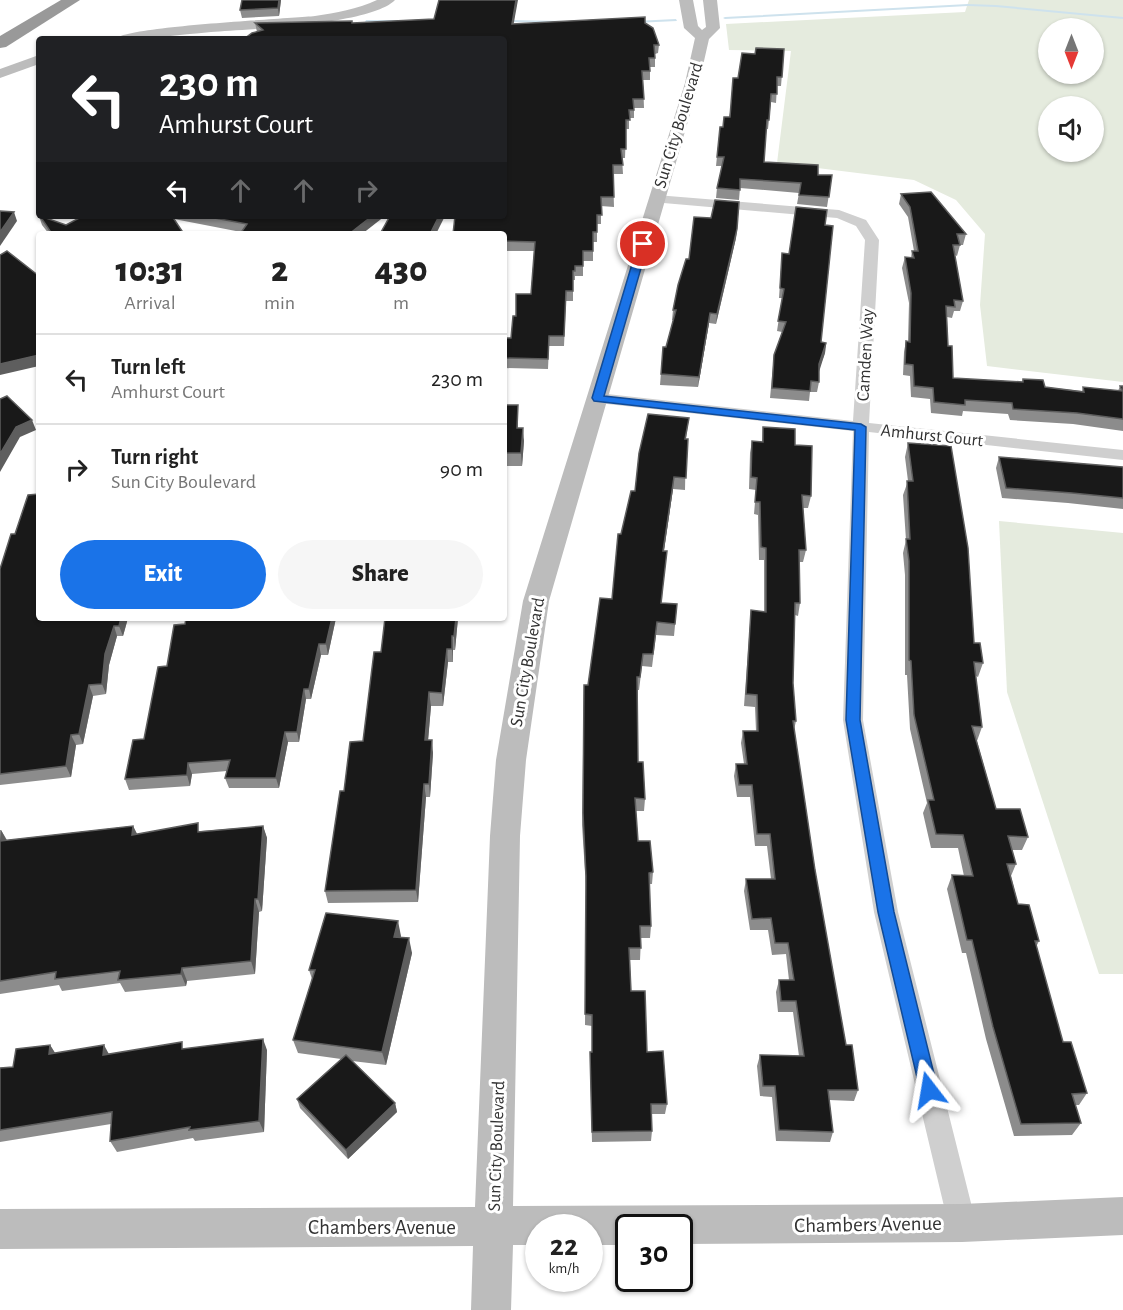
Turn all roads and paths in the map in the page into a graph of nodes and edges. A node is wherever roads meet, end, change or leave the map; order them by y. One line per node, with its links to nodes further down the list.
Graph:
1 (72, 0): 7 (highway)
2 (388, 0): 5 (street)
3 (686, 0): 6 (street, Sun City Boulevard)
4 (710, 0): 6 (street, Sun City Boulevard)
5 (143, 36)
6 (702, 37): 10 (street, Sun City Boulevard)
7 (0, 43)
8 (36, 60): 9 (street)
9 (0, 74)
10 (656, 199): 11 (street, Sun City Boulevard); 12 (street, Camden Way)
11 (598, 398): 12 (street, Amhurst Court); 16 (street, Sun City Boulevard)
12 (861, 427): 13 (street, Amhurst Court); 15 (street, Camden Way)
13 (1123, 454)
14 (1123, 1216): 15 (street, Chambers Avenue)
15 (962, 1223): 16 (street, Chambers Avenue)
16 (494, 1227): 17 (street, Chambers Avenue); 18 (street, Sun City Boulevard)
17 (0, 1229)
18 (490, 1310)

